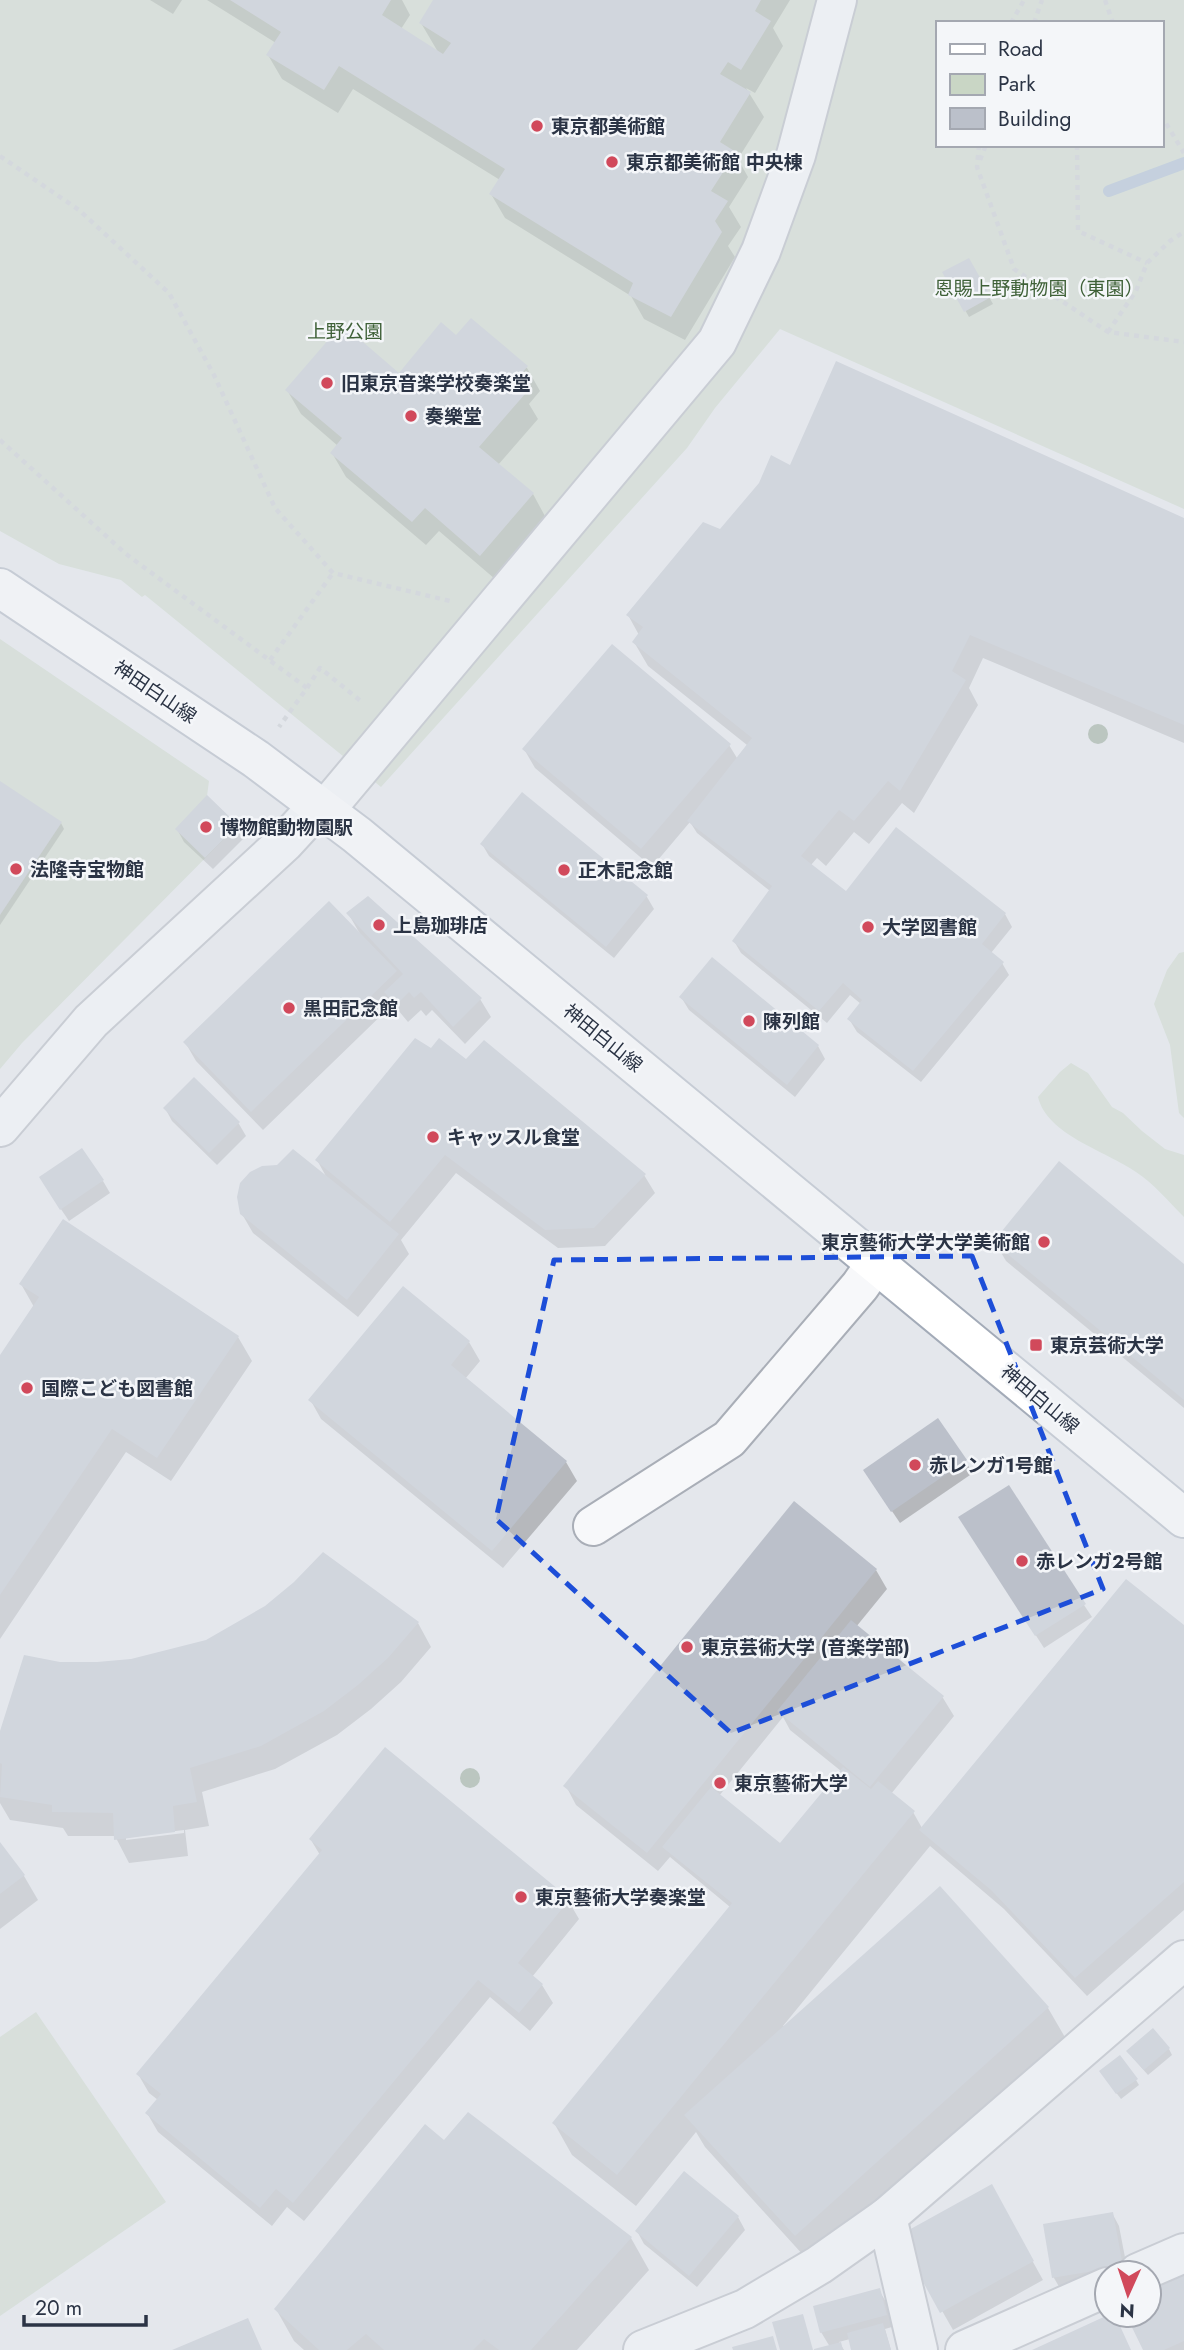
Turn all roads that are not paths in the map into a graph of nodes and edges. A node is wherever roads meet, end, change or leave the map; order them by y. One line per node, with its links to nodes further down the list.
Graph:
1 (837, 0): 3 (street)
2 (0, 588): 3 (main road, 神田白山線)
3 (322, 807): 4 (street); 5 (main road, 神田白山線)
4 (0, 1127)
5 (876, 1263): 6 (main road, 神田白山線); 7 (street)
6 (1184, 1518)
7 (593, 1525)
8 (1184, 1960): 9 (street)
9 (887, 2217): 13 (street); 14 (street)
10 (1184, 2252): 11 (street)
11 (1163, 2262)
12 (1093, 2293): 15 (street)
13 (643, 2350)
14 (918, 2350)
15 (965, 2350)

